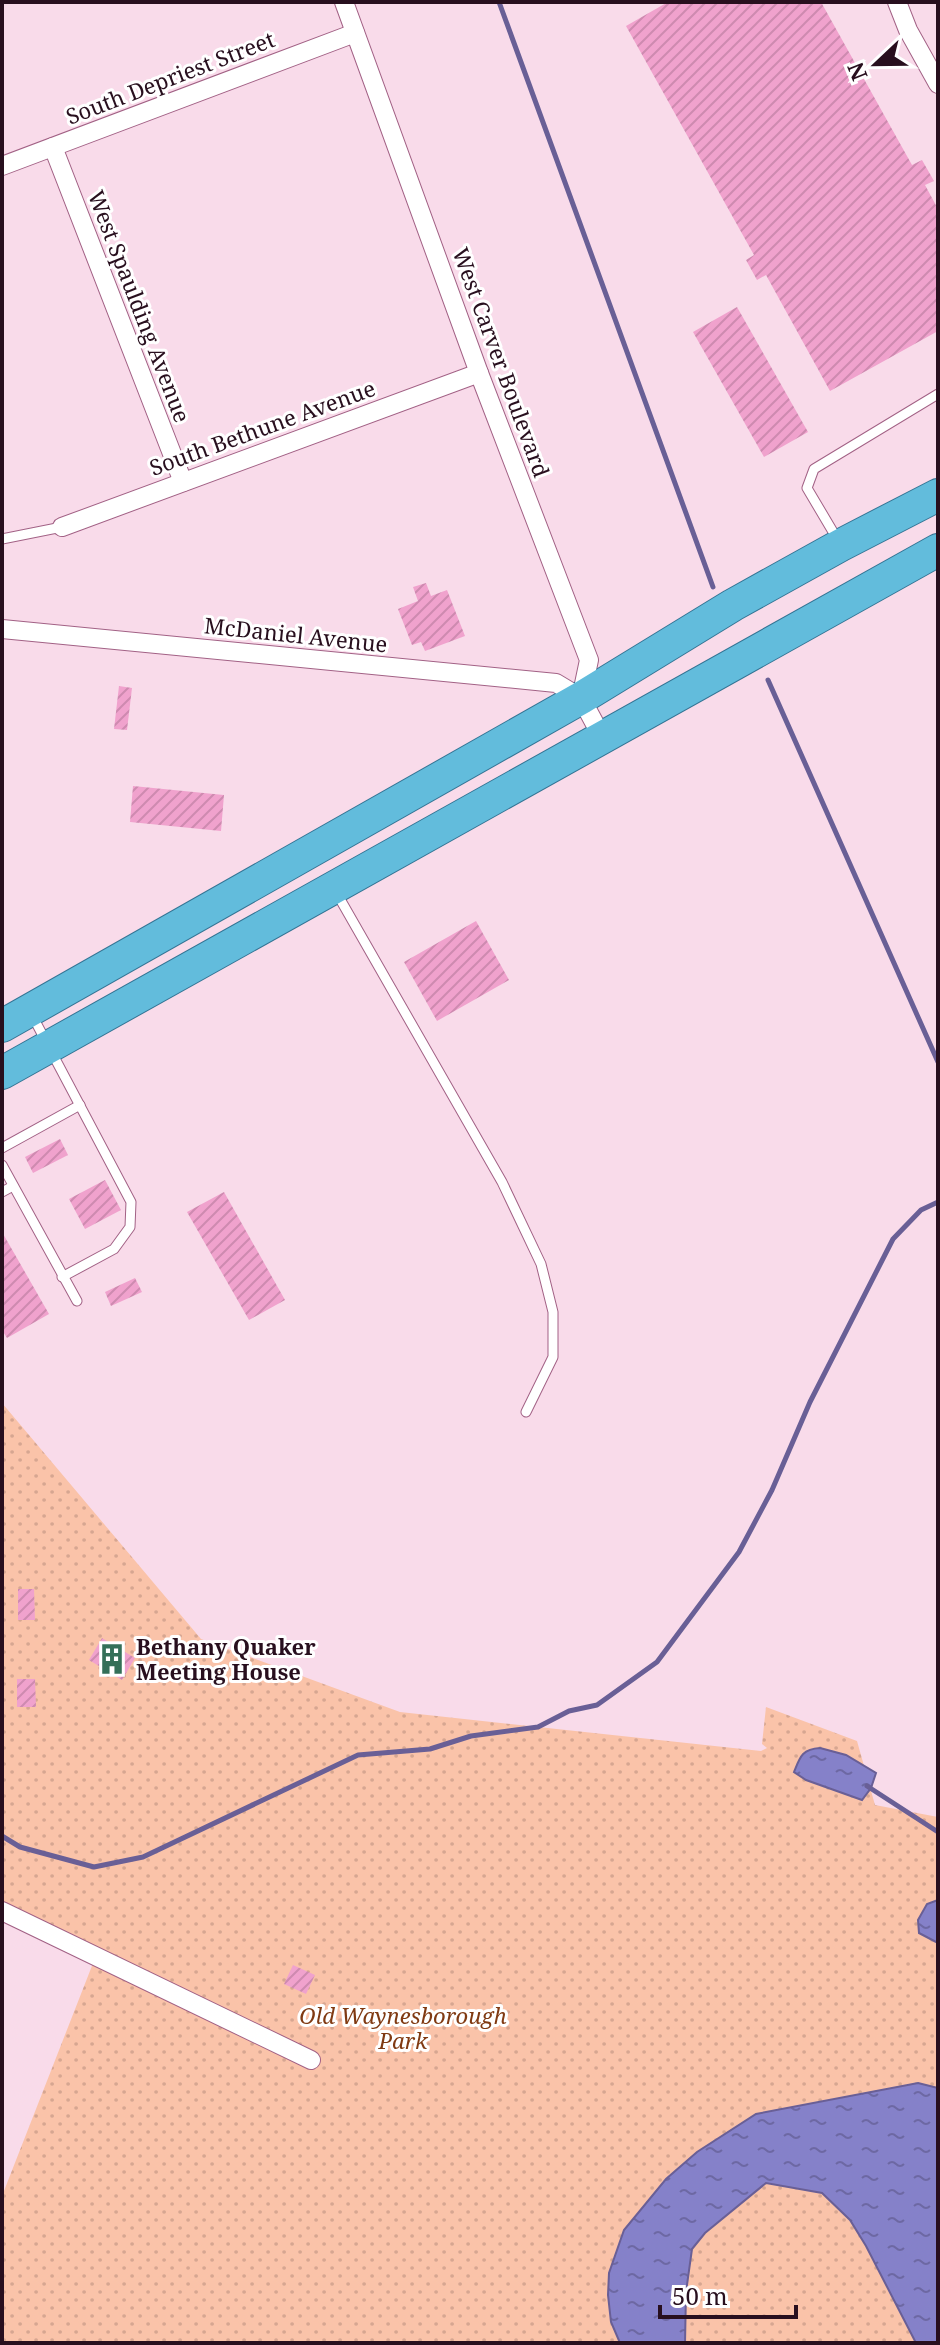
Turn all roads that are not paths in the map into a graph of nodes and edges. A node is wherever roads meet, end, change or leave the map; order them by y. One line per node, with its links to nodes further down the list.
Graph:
1 (344, 2): 3 (street, West Carver Boulevard)
2 (897, 2): 4 (street)
3 (355, 33): 5 (street, South Depriest Street); 7 (street, West Carver Boulevard)
4 (938, 84)
5 (53, 147): 6 (street, South Depriest Street); 9 (street, West Spaulding Avenue)
6 (2, 166)
7 (479, 373): 9 (street, South Bethune Avenue); 16 (street, West Carver Boulevard)
8 (938, 394): 13 (lane)
9 (183, 482): 11 (street, South Bethune Avenue)
10 (938, 495): 13 (highway)
11 (62, 527): 12 (lane)
12 (2, 539)
13 (841, 545): 16 (highway)
14 (938, 550): 17 (highway)
15 (2, 629): 16 (street, McDaniel Avenue)
16 (581, 698): 17 (street); 19 (highway)
17 (602, 737): 18 (highway)
18 (334, 890): 20 (highway); 29 (lane)
19 (16, 1018): 20 (lane)
20 (50, 1048): 21 (highway); 22 (lane)
21 (2, 1073)
22 (80, 1105): 23 (lane); 27 (lane)
23 (2, 1148)
24 (2, 1165): 25 (lane)
25 (13, 1186): 26 (lane); 27 (lane)
26 (2, 1192)
27 (62, 1277): 28 (lane)
28 (77, 1301)
29 (526, 1412)
30 (2, 1911): 31 (street)
31 (311, 2060)

